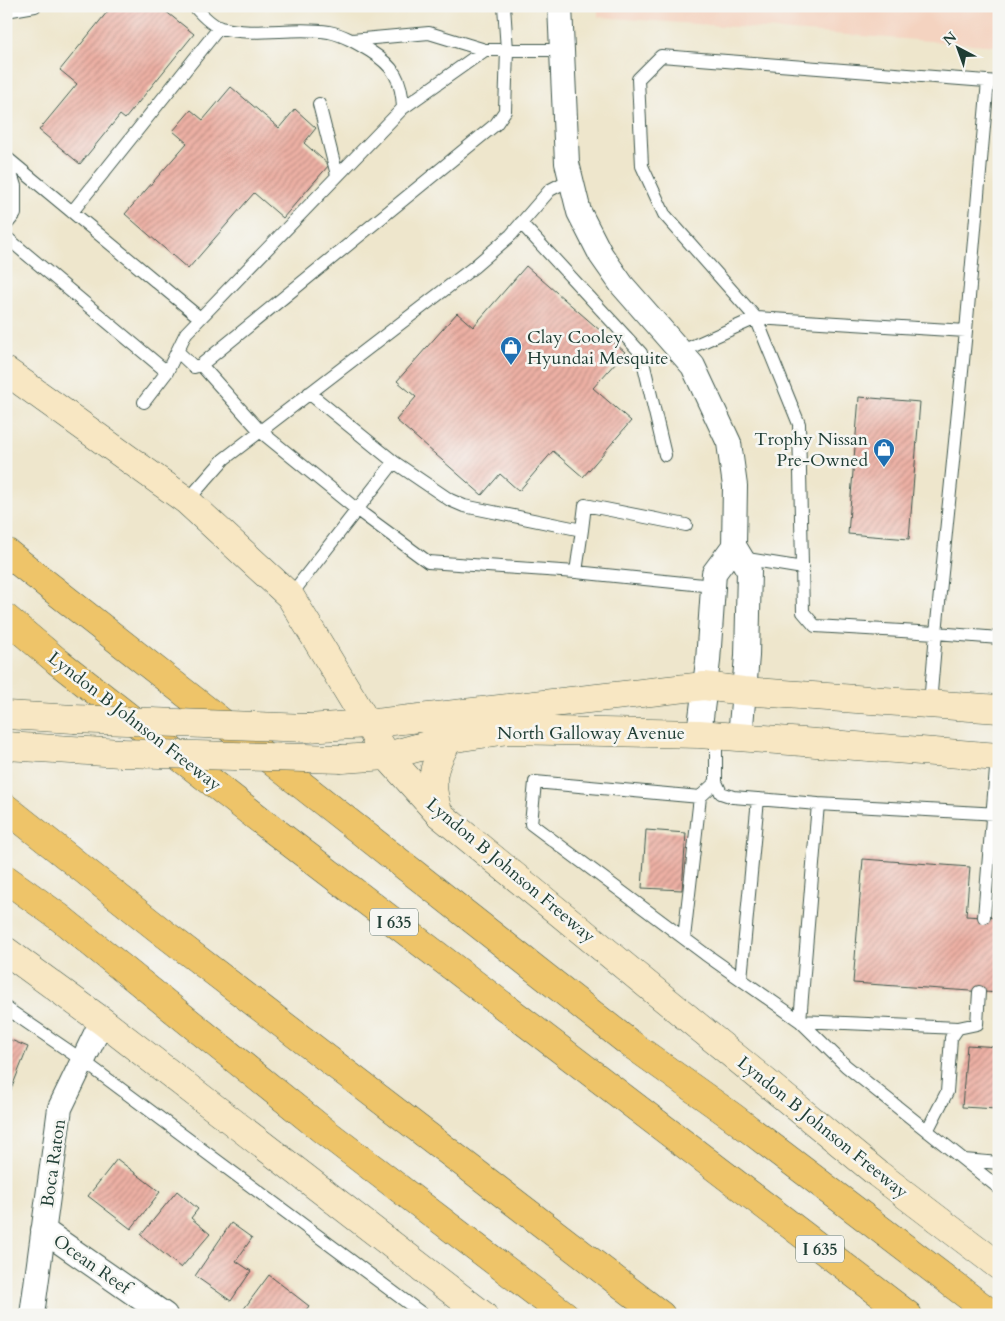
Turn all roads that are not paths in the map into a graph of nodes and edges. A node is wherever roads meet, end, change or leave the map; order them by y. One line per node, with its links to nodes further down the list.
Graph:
1 (35, 6): 5 (lane)
2 (194, 6): 6 (lane)
3 (504, 6): 9 (lane)
4 (560, 6): 10 (street)
5 (6, 11)
6 (219, 28): 7 (lane); 18 (lane)
7 (352, 40): 8 (lane); 13 (lane)
8 (485, 50): 9 (lane); 13 (lane)
9 (507, 50): 10 (lane); 27 (lane)
10 (562, 50): 16 (street)
11 (993, 82): 23 (lane); 24 (lane)
12 (319, 104): 15 (lane)
13 (403, 108): 15 (lane)
14 (6, 158): 17 (lane); 18 (lane)
15 (338, 175): 22 (lane)
16 (571, 179): 19 (lane); 26 (street)
17 (10, 185): 20 (lane)
18 (72, 212): 22 (lane)
19 (521, 223): 30 (lane); 33 (lane)
20 (6, 225)
21 (6, 237): 29 (lane)
22 (200, 318): 25 (lane)
23 (756, 318): 24 (lane); 26 (lane); 41 (lane)
24 (966, 331): 46 (lane)
25 (178, 352): 27 (lane); 29 (lane)
26 (680, 352): 40 (street)
27 (202, 365): 32 (lane)
28 (6, 371): 35 (main road, Lyndon B Johnson Freeway)
29 (167, 372): 31 (lane)
30 (309, 393): 32 (lane); 34 (lane)
31 (144, 402)
32 (260, 431): 35 (lane); 36 (lane)
33 (665, 455)
34 (394, 462): 36 (lane); 38 (lane)
35 (187, 501): 44 (main road, Lyndon B Johnson Freeway)
36 (356, 509): 42 (lane); 44 (lane)
37 (686, 525): 38 (lane)
38 (582, 530): 42 (lane)
39 (6, 552): 91 (highway)
40 (738, 552): 41 (lane); 43 (street); 49 (street)
41 (803, 568): 46 (lane)
42 (576, 572): 43 (lane)
43 (713, 586): 48 (street)
44 (290, 596): 53 (main road, Lyndon B Johnson Freeway)
45 (6, 618): 90 (highway, Lyndon B Johnson Freeway / I 635)
46 (936, 633): 47 (lane); 50 (lane)
47 (999, 638)
48 (704, 686): 49 (main road, North Galloway Avenue); 53 (main road, North Galloway Avenue); 54 (street)
49 (743, 691): 50 (main road, North Galloway Avenue); 54 (street)
50 (930, 704): 51 (main road, North Galloway Avenue)
51 (999, 709)
52 (6, 715): 53 (main road, North Galloway Avenue, bridge)
53 (366, 724): 57 (main road, Lyndon B Johnson Freeway)
54 (718, 736): 55 (main road, North Galloway Avenue); 58 (main road, North Galloway Avenue); 59 (lane)
55 (449, 739): 57 (main road, North Galloway Avenue); 65 (main road)
56 (6, 746): 57 (main road, North Galloway Avenue, bridge)
57 (387, 756): 65 (main road, Lyndon B Johnson Freeway)
58 (998, 757): 64 (lane)
59 (716, 782): 60 (lane); 61 (lane)
60 (700, 797): 69 (lane); 69 (lane)
61 (758, 799): 62 (lane); 71 (lane)
62 (818, 804): 64 (lane); 75 (lane)
63 (6, 808): 89 (highway)
64 (996, 813): 66 (lane)
65 (439, 814): 83 (main road, Lyndon B Johnson Freeway)
66 (993, 875): 68 (lane)
67 (6, 879): 88 (highway)
68 (984, 917)
69 (684, 938): 71 (lane)
70 (6, 951): 74 (main road)
71 (741, 979): 75 (lane)
72 (979, 992): 76 (lane)
73 (6, 1008): 77 (lane)
74 (102, 1021): 77 (street, Boca Raton); 87 (main road)
75 (800, 1021): 76 (lane); 78 (lane)
76 (958, 1028): 78 (lane)
77 (82, 1060): 82 (street, Boca Raton); 86 (lane)
78 (927, 1131): 79 (lane)
79 (964, 1160): 80 (lane); 81 (lane)
80 (999, 1163)
81 (999, 1188)
82 (44, 1230): 84 (street, Boca Raton); 85 (street, Ocean Reef)
83 (999, 1266)
84 (32, 1315)
85 (165, 1315)
86 (424, 1315)
87 (483, 1315)
88 (564, 1315)
89 (661, 1315)
90 (908, 1315)
91 (993, 1315)

